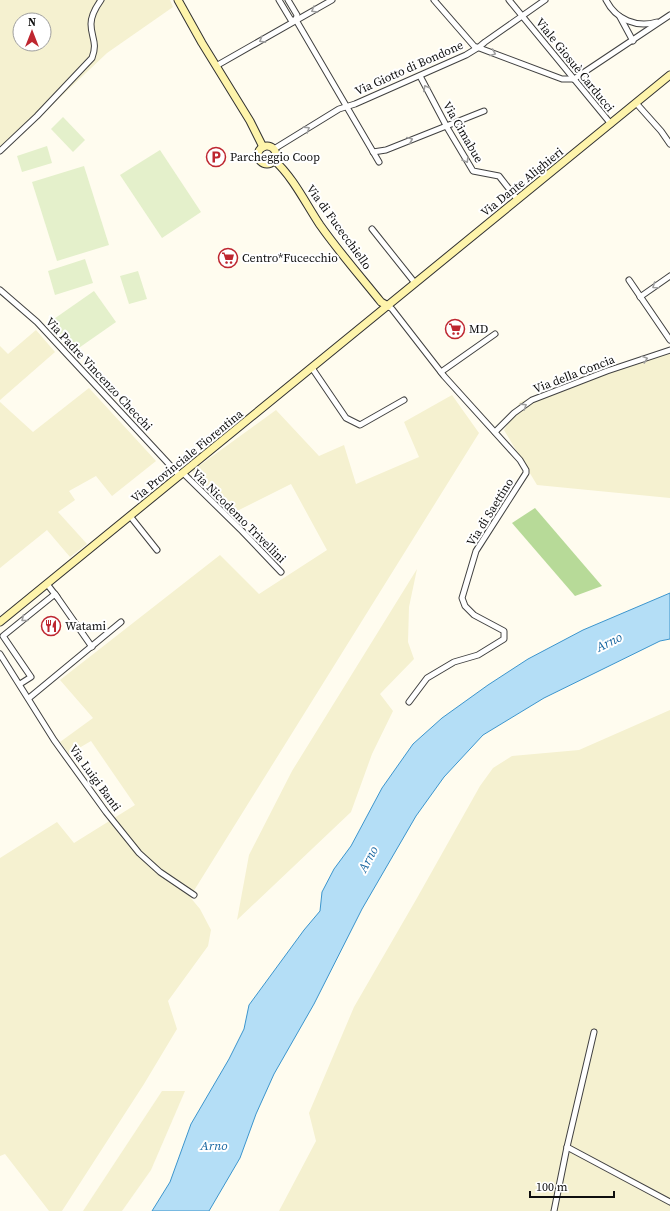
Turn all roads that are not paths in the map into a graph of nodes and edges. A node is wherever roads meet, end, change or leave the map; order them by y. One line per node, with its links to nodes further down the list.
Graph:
1 (101, 0): 28 (street)
2 (178, 0): 16 (main road)
3 (280, 0): 13 (street)
4 (288, 0): 13 (street)
5 (332, 0): 13 (street, one-way to 13)
6 (434, 0): 15 (street)
7 (509, 0): 10 (street, Viale Giosuè Carducci)
8 (545, 0): 10 (street, Via Giotto di Bondone)
9 (606, 0): 11 (street)
10 (522, 16): 15 (street, Via Giotto di Bondone); 19 (street, Viale Giosuè Carducci)
11 (620, 17): 12 (street); 14 (street)
12 (669, 18): 14 (street)
13 (296, 20): 16 (street, one-way to 16); 21 (street)
14 (633, 41): 19 (street)
15 (479, 48): 18 (street, Via Giotto di Bondone); 19 (street, one-way to 19)
16 (216, 66): 26 (main road)
17 (670, 75): 20 (main road, Via Dante Alighieri)
18 (420, 76): 21 (street, Via Giotto di Bondone); 24 (street, Via Cimabue, one-way to 18)
19 (574, 79): 23 (street, Viale Giosuè Carducci)
20 (636, 103): 23 (main road, Via Dante Alighieri); 25 (street)
21 (347, 106): 27 (street, Via Giotto di Bondone, one-way to 21); 29 (street, Via Giotto di Bondone)
22 (484, 111): 24 (street)
23 (611, 124): 32 (main road, Via Dante Alighieri)
24 (446, 126): 29 (street, one-way to 24); 32 (street, Via Cimabue, one-way to 32)
25 (670, 144)
26 (263, 147): 27 (main road); 30 (main road)
27 (274, 149): 30 (main road)
28 (0, 151)
29 (373, 152): 31 (street, Via Giotto di Bondone)
30 (274, 160): 39 (main road, Via di Fucecchiello)
31 (379, 162)
32 (517, 200): 36 (main road, Via Dante Alighieri)
33 (372, 229): 36 (street)
34 (670, 276): 38 (street, one-way to 38)
35 (629, 280): 38 (street)
36 (415, 283): 39 (main road, Via Dante Alighieri)
37 (0, 290): 47 (street, Via Padre Vincenzo Checchi)
38 (640, 297): 41 (street)
39 (388, 306): 43 (main road, Via Provinciale Fiorentina); 44 (street, Via di Saettino)
40 (495, 334): 44 (street)
41 (670, 340)
42 (670, 350): 46 (street, Via della Concia, one-way to 42)
43 (312, 368): 45 (street); 47 (main road, Via Provinciale Fiorentina)
44 (441, 372): 46 (street, Via di Saettino)
45 (404, 400)
46 (495, 432): 59 (street, Via di Saettino)
47 (181, 474): 48 (main road, Via Provinciale Fiorentina); 50 (street, Via Nicodemo Trivellini)
48 (130, 516): 49 (street); 51 (main road, Via Provinciale Fiorentina)
49 (157, 550)
50 (281, 572)
51 (47, 584): 52 (street); 53 (main road, Via Provinciale Fiorentina)
52 (55, 594): 55 (street); 57 (street, one-way to 57)
53 (0, 622)
54 (121, 622): 55 (street)
55 (92, 647): 58 (street)
56 (0, 654): 57 (street, Via Luigi Banti)
57 (20, 684): 58 (street, Via Luigi Banti)
58 (28, 698): 60 (street, Via Luigi Banti)
59 (410, 702)
60 (194, 895)
61 (594, 1032): 62 (street)
62 (566, 1147): 63 (street); 64 (street)
63 (670, 1202)
64 (554, 1211)

